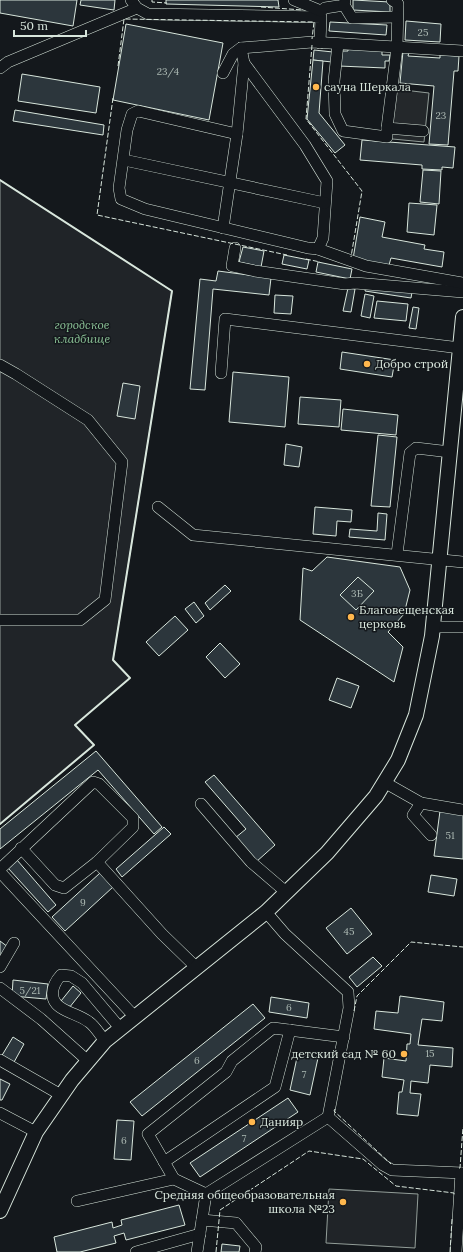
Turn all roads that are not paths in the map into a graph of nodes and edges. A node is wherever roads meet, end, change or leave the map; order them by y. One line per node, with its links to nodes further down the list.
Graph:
1 (294, 0): 5 (street)
2 (392, 0): 6 (street)
3 (344, 2): 5 (street); 6 (street)
4 (134, 4): 5 (street); 13 (street)
5 (321, 14): 7 (street)
6 (397, 17): 10 (street)
7 (316, 42): 8 (street); 9 (street)
8 (338, 44): 10 (street); 15 (street)
9 (241, 48): 12 (street); 14 (street)
10 (397, 48): 11 (street); 15 (street)
11 (463, 52)
12 (244, 63): 17 (street); 20 (street)
13 (0, 68)
14 (223, 73)
15 (387, 128): 16 (street)
16 (423, 131)
17 (237, 134): 18 (street); 19 (street)
18 (124, 160): 19 (street); 21 (street)
19 (230, 182): 20 (street); 21 (street)
20 (326, 203): 23 (street)
21 (223, 228): 23 (street)
22 (235, 248): 25 (street)
23 (318, 249): 24 (street)
24 (463, 283)
25 (463, 292)
26 (463, 317): 27 (main road)
27 (460, 348): 29 (street); 30 (main road)
28 (0, 365): 35 (street)
29 (220, 373)
30 (450, 452): 32 (street); 33 (main road)
31 (158, 507): 32 (street)
32 (397, 554): 33 (street)
33 (440, 560): 34 (street); 36 (main road)
34 (463, 562)
35 (0, 620)
36 (433, 627): 37 (street); 38 (main road)
37 (463, 627)
38 (384, 782): 39 (street); 47 (main road)
39 (421, 803): 41 (street); 42 (street)
40 (201, 804): 47 (street)
41 (462, 810)
42 (431, 835)
43 (21, 848): 44 (street); 44 (street); 45 (street)
44 (97, 862): 50 (street)
45 (0, 869)
46 (0, 872): 53 (street)
47 (286, 892): 48 (main road)
48 (266, 912): 50 (main road); 56 (street)
49 (14, 943): 51 (street)
50 (196, 966): 53 (main road)
51 (0, 967)
52 (0, 988): 59 (street)
53 (134, 1016): 54 (main road)
54 (120, 1028): 57 (main road); 57 (street)
55 (290, 1030): 56 (street); 64 (street); 64 (street)
56 (344, 1037): 62 (street)
57 (105, 1041): 59 (main road)
58 (0, 1060): 60 (street)
59 (88, 1061): 60 (main road)
60 (61, 1095): 63 (main road)
61 (1, 1115): 63 (street)
62 (328, 1117): 65 (street); 67 (street)
63 (36, 1132): 69 (main road)
64 (164, 1162): 66 (street)
65 (462, 1173): 75 (street)
66 (174, 1179): 67 (street); 68 (street)
67 (206, 1194): 70 (street)
68 (77, 1201)
69 (1, 1207)
70 (202, 1220): 71 (street); 74 (street)
71 (200, 1234): 72 (street); 73 (street)
72 (136, 1252)
73 (197, 1252)
74 (256, 1252)
75 (456, 1252)

